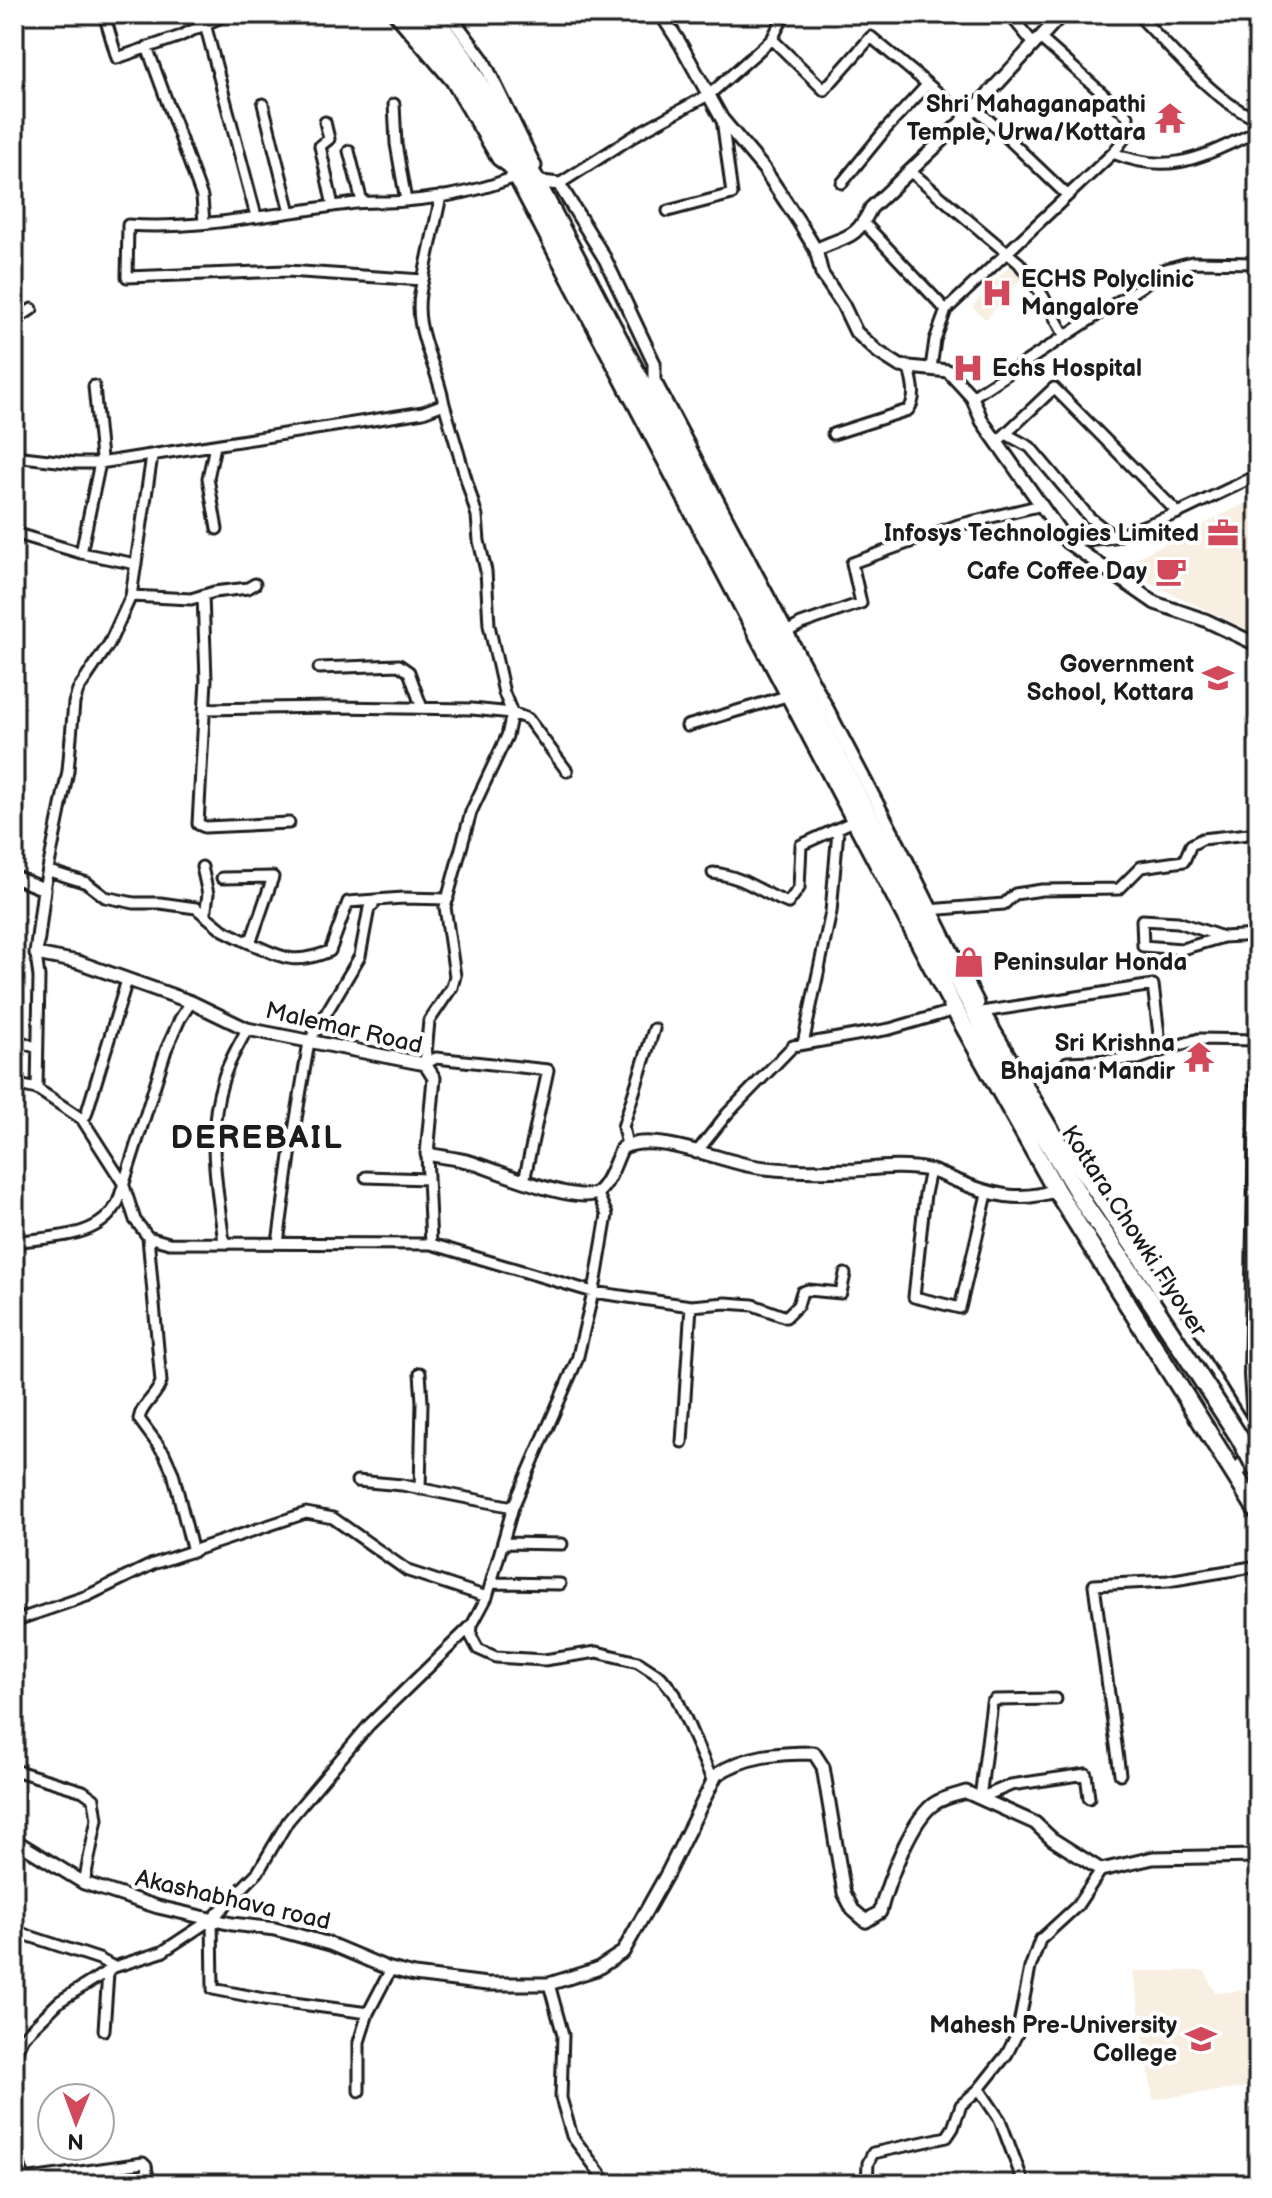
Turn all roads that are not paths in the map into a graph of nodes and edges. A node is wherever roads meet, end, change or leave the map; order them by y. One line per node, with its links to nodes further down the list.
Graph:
1 (104, 14): 14 (street)
2 (228, 14): 11 (street)
3 (432, 14): 28 (highway)
4 (449, 14): 28 (street)
5 (661, 14): 16 (street)
6 (785, 14): 12 (street)
7 (1009, 14): 13 (street)
8 (1062, 14): 13 (street)
9 (1137, 14): 22 (street)
10 (407, 17): 28 (highway)
11 (205, 24): 14 (street); 38 (street)
12 (772, 39): 15 (street); 16 (street)
13 (1037, 41): 19 (street); 26 (street)
14 (147, 47): 39 (street)
15 (927, 85): 20 (street); 29 (street)
16 (710, 94): 21 (street); 30 (street)
17 (263, 104): 37 (street)
18 (394, 104): 33 (street)
19 (975, 107): 20 (street); 31 (street)
20 (967, 117): 27 (street)
21 (722, 119): 36 (street); 41 (street)
22 (1258, 119)
23 (325, 122): 35 (street)
24 (1258, 131): 26 (street)
25 (349, 151): 34 (street)
26 (1113, 153): 31 (street)
27 (910, 171): 40 (street); 42 (street)
28 (530, 179): 30 (street); 32 (street); 75 (highway); 93 (highway, Kottara Chowki Flyover)
29 (842, 183)
30 (559, 184): 72 (street)
31 (1067, 195): 42 (street)
32 (441, 196): 33 (street); 44 (street)
33 (406, 201): 34 (street)
34 (362, 202): 35 (street)
35 (333, 206): 37 (street)
36 (668, 211)
37 (290, 212): 38 (street)
38 (256, 216): 39 (street)
39 (204, 223): 44 (street)
40 (864, 223): 41 (street); 46 (street)
41 (816, 250): 49 (street)
42 (1006, 252): 46 (street); 48 (street)
43 (1258, 263): 48 (street)
44 (423, 280): 53 (street)
45 (32, 309): 47 (street)
46 (946, 310): 50 (street)
47 (14, 321)
48 (1065, 336): 52 (street)
49 (909, 367): 50 (street); 54 (street)
50 (931, 368): 52 (street)
51 (94, 386): 59 (street)
52 (972, 397): 55 (street)
53 (444, 404): 56 (street); 78 (street)
54 (833, 434)
55 (1002, 438): 61 (street); 62 (street); 65 (street)
56 (215, 446): 58 (street); 63 (street)
57 (14, 456): 59 (street)
58 (152, 456): 59 (street); 68 (street)
59 (100, 463): 67 (street)
60 (1258, 475): 62 (street)
61 (1042, 505): 66 (street); 72 (street)
62 (1178, 513): 65 (street)
63 (217, 529)
64 (14, 533): 67 (street)
65 (1114, 537): 66 (street)
66 (1067, 542): 73 (street)
67 (81, 553): 68 (street)
68 (136, 564): 71 (street)
69 (255, 584): 70 (street)
70 (203, 595): 71 (street); 77 (street)
71 (131, 596): 86 (street)
72 (787, 632): 93 (street)
73 (1258, 645)
74 (319, 668): 76 (street)
75 (790, 695): 79 (street); 81 (highway)
76 (422, 708): 77 (street); 78 (street)
77 (204, 709): 82 (street)
78 (512, 713): 80 (street); 91 (street)
79 (687, 726)
80 (567, 771)
81 (856, 820): 83 (street); 101 (highway)
82 (289, 823)
83 (838, 830): 87 (street); 108 (street)
84 (1258, 833): 93 (street)
85 (202, 867): 94 (street)
86 (49, 871): 90 (street); 94 (street)
87 (713, 873)
88 (14, 877): 90 (street)
89 (222, 878): 97 (street)
90 (44, 889): 98 (street)
91 (448, 899): 97 (street); 112 (street)
92 (373, 905): 107 (street)
93 (926, 911): 102 (highway, Kottara Chowki Flyover)
94 (205, 916): 97 (street)
95 (1258, 935): 96 (street)
96 (1223, 937): 96 (street)
97 (245, 941)
98 (36, 954): 99 (street, Malemar Road); 109 (street)
99 (127, 980): 100 (street, Malemar Road); 116 (street)
100 (191, 1002): 103 (street, Malemar Road); 124 (street)
101 (955, 1010): 108 (street); 125 (highway)
102 (979, 1012): 110 (street); 138 (street); 140 (highway, Kottara Chowki Flyover, bridge)
103 (247, 1029): 107 (street, Malemar Road); 130 (street)
104 (654, 1029): 117 (street)
105 (14, 1039): 109 (street)
106 (1258, 1040): 110 (street)
107 (309, 1042): 112 (street, Malemar Road); 131 (street)
108 (803, 1044): 118 (street)
109 (37, 1048): 115 (street)
110 (1161, 1051): 111 (street)
111 (1067, 1062)
112 (425, 1064): 119 (street, Malemar Road); 123 (street)
113 (1258, 1081): 138 (main road)
114 (14, 1084): 115 (street)
115 (37, 1089): 124 (street)
116 (86, 1115)
117 (627, 1145): 118 (street); 126 (street)
118 (696, 1153): 120 (street)
119 (427, 1154): 122 (street); 123 (street)
120 (930, 1170): 127 (street); 127 (street)
121 (366, 1177): 122 (street)
122 (428, 1179): 132 (street)
123 (524, 1181): 126 (street)
124 (123, 1183): 128 (street); 129 (street)
125 (1056, 1190): 127 (street); 139 (highway)
126 (597, 1192): 134 (street)
127 (987, 1194)
128 (148, 1237): 130 (street); 148 (street)
129 (14, 1242)
130 (224, 1242): 131 (street)
131 (278, 1243): 132 (street)
132 (431, 1244): 134 (street)
133 (845, 1274): 135 (street)
134 (593, 1292): 135 (street); 144 (street)
135 (691, 1306): 137 (street)
136 (420, 1373): 142 (street)
137 (682, 1442)
138 (1258, 1450): 139 (main road)
139 (1235, 1474): 143 (highway)
140 (1258, 1474): 143 (main road)
141 (357, 1481): 142 (street)
142 (420, 1489): 144 (street)
143 (1245, 1489): 145 (highway)
144 (513, 1507): 146 (street)
145 (1258, 1512)
146 (504, 1543): 147 (street); 150 (street)
147 (562, 1544)
148 (193, 1552): 152 (street); 153 (street)
149 (1258, 1566): 157 (street)
150 (491, 1583): 151 (street); 152 (street)
151 (560, 1584)
152 (487, 1597): 154 (street)
153 (14, 1621)
154 (472, 1625): 158 (street); 165 (street)
155 (1056, 1699): 159 (street)
156 (14, 1770): 164 (street)
157 (1120, 1774)
158 (713, 1782): 159 (street, Akashabhava road); 169 (street, Akashabhava road)
159 (980, 1798): 160 (street); 163 (street, Akashabhava road)
160 (1089, 1798)
161 (14, 1840): 164 (street, Akashabhava road)
162 (1258, 1856): 163 (street)
163 (1101, 1870): 173 (street)
164 (84, 1883): 165 (street, Akashabhava road)
165 (212, 1919): 167 (street, Akashabhava road); 168 (street); 170 (street)
166 (14, 1931): 168 (street)
167 (391, 1969): 169 (street, Akashabhava road); 170 (street)
168 (111, 1970): 171 (street); 172 (street)
169 (549, 1984): 178 (street)
170 (368, 2013): 174 (street)
171 (104, 2030)
172 (14, 2056)
173 (979, 2089): 179 (street); 180 (street)
174 (359, 2091)
175 (14, 2149): 176 (street)
176 (25, 2182): 177 (street)
177 (149, 2184)
178 (608, 2184)
179 (867, 2184)
180 (1024, 2184)

